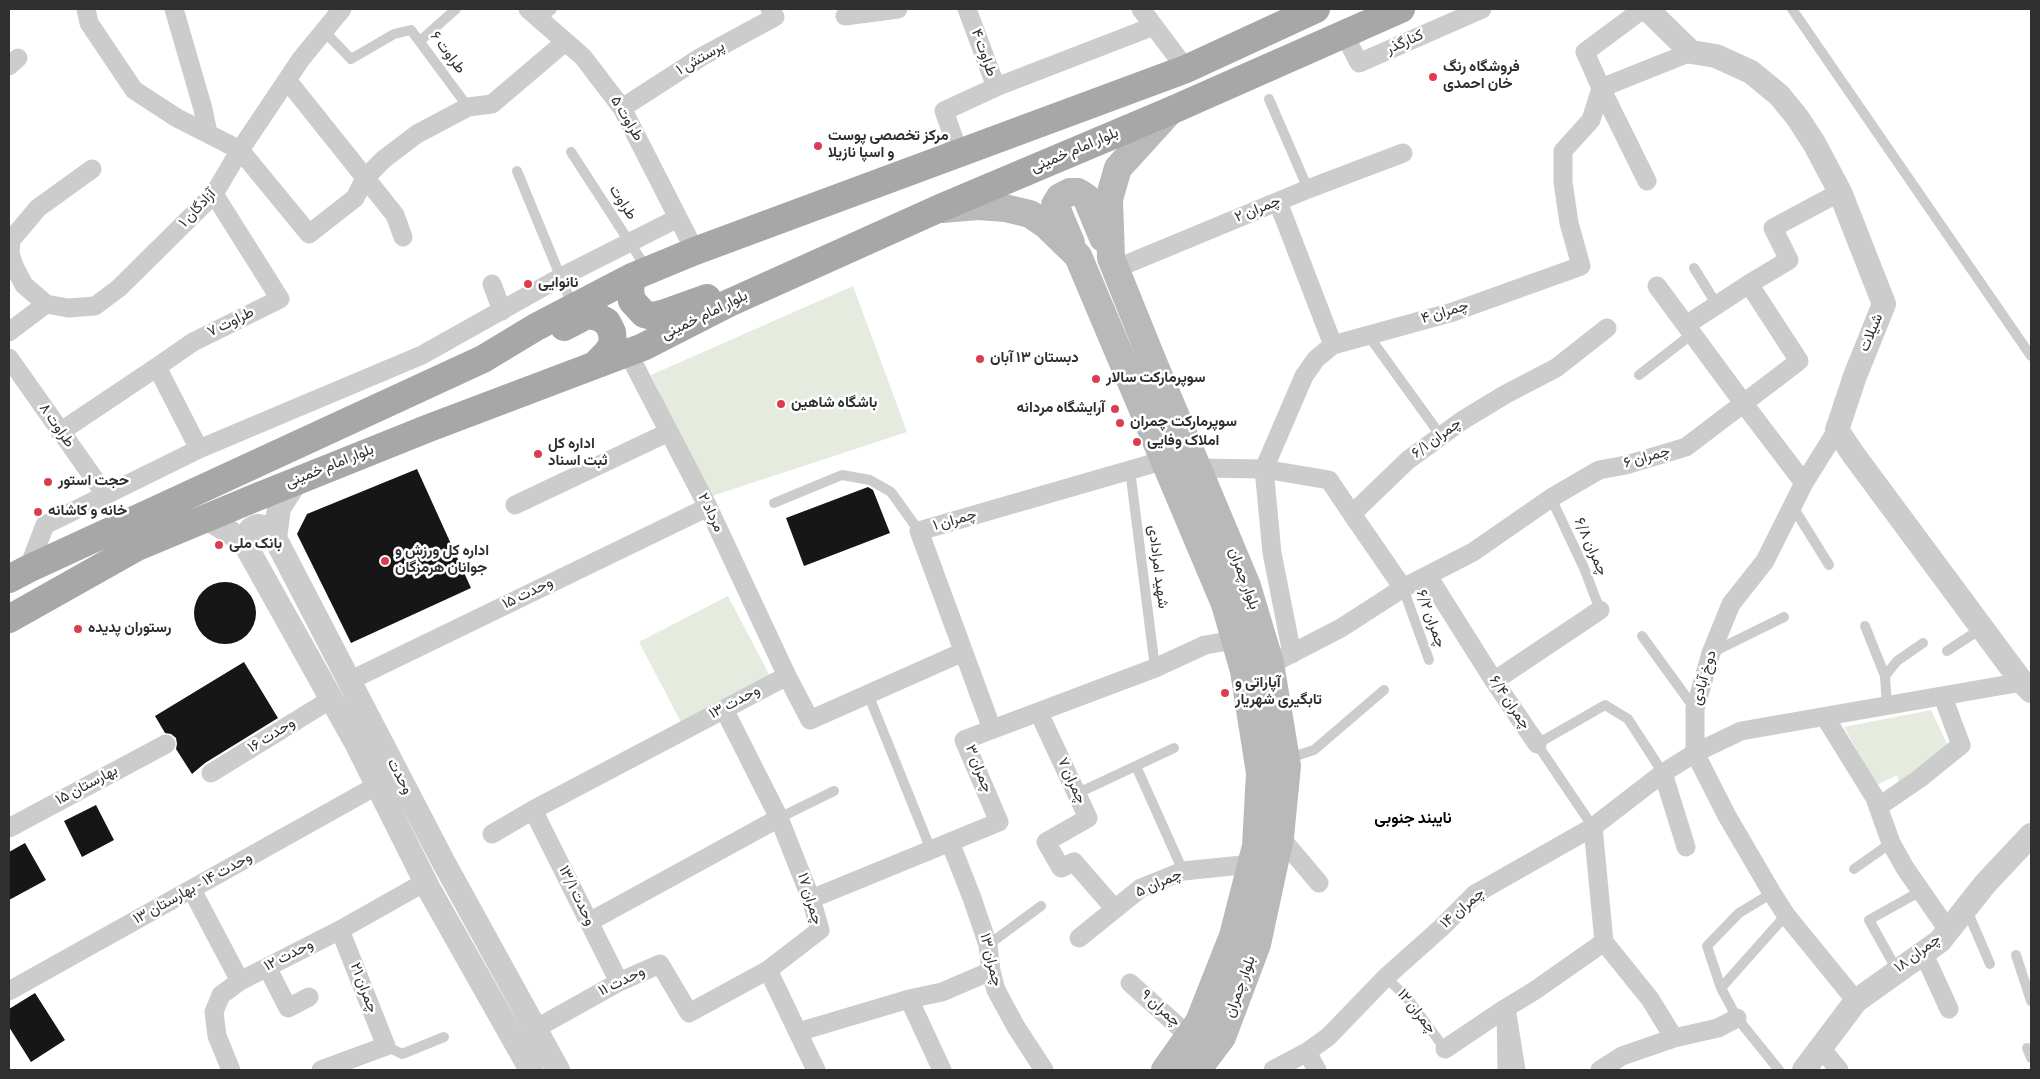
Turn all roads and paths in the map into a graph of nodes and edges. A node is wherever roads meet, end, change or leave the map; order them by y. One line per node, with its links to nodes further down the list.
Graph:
1 (86, 9): 31 (street)
2 (174, 9): 31 (street)
3 (456, 9): 20 (lane)
4 (770, 9): 29 (street, پرستش ۱)
5 (898, 9): 16 (street)
6 (967, 9): 25 (street, طراوت ۴)
7 (1141, 9): 17 (street)
8 (1316, 9): 23 (main road)
9 (1401, 9): 19 (main road, بلوار امام خمینی)
10 (1482, 9): 19 (street, کنارگذر)
11 (1643, 9): 26 (street)
12 (1648, 9): 22 (street)
13 (1792, 9): 70 (lane)
14 (339, 10): 18 (street, آزادگان ۱)
15 (540, 12): 21 (street, طراوت ۵)
16 (845, 16)
17 (1154, 26): 23 (street); 25 (street)
18 (324, 31): 20 (lane, طراوت ۶); 24 (street, آزادگان ۱)
19 (1344, 34): 30 (main road, بلوار امام خمینی)
20 (420, 41): 28 (lane, طراوت ۶)
21 (565, 42): 28 (street); 29 (street, طراوت ۵)
22 (1691, 52): 26 (street); 41 (street, شیلات)
23 (1186, 69): 34 (main road)
24 (287, 80): 32 (street, آزادگان ۱); 38 (street)
25 (996, 87): 34 (street, طراوت ۴)
26 (1601, 88): 39 (street); 66 (street, چمران ۴)
27 (1269, 99): 40 (lane)
28 (468, 106): 38 (street)
29 (622, 108): 45 (street, طراوت ۵)
30 (1170, 111): 44 (main road, بلوار امام خمینی); 50 (main road, بلوار چمران)
31 (208, 134): 32 (street)
32 (240, 150): 38 (street); 42 (street, آزادگان ۱)
33 (571, 152): 47 (lane, طراوت)
34 (959, 153): 48 (main road)
35 (1403, 153): 40 (street, چمران ۲)
36 (92, 169): 51 (street)
37 (517, 170): 54 (lane)
38 (365, 178): 46 (street)
39 (1647, 181)
40 (1308, 189): 43 (street, چمران ۲)
41 (1840, 192): 56 (street); 78 (street, شیلات)
42 (214, 194): 59 (street, آزادگان ۱); 74 (street, طراوت ۷)
43 (1278, 202): 50 (street, چمران ۲); 67 (street)
44 (938, 209): 49 (main road, بلوار چمران); 58 (main road, بلوار امام خمینی)
45 (678, 218): 47 (street); 48 (street, طراوت ۵)
46 (403, 237)
47 (630, 243): 53 (lane, طراوت); 54 (street)
48 (695, 251): 53 (main road)
49 (1078, 256): 50 (main road); 83 (main road, بلوار چمران)
50 (1113, 264): 84 (main road, بلوار چمران)
51 (11, 268): 59 (street)
52 (1694, 268): 60 (lane)
53 (640, 274): 58 (main road); 61 (main road)
54 (561, 277): 61 (lane); 62 (street)
55 (492, 284): 62 (street)
56 (1749, 284): 60 (street); 77 (street, چمران ۶)
57 (1657, 286): 64 (street)
58 (729, 302): 68 (main road, بلوار امام خمینی)
59 (46, 304): 65 (street)
60 (1717, 305): 64 (street)
61 (573, 308): 72 (main road)
62 (502, 311): 69 (street)
63 (1607, 328): 81 (street, چمران ۶/۱)
64 (1689, 329): 76 (lane); 77 (street)
65 (9, 332)
66 (1368, 335): 67 (street, چمران ۴); 81 (lane)
67 (1333, 345): 85 (street, چمران ۴)
68 (628, 352): 73 (main road, بلوار امام خمینی); 80 (street, مرداد ۲)
69 (422, 355): 75 (street); 82 (street)
70 (2031, 356)
71 (9, 358): 79 (street, طراوت ۸)
72 (483, 359): 73 (main road); 75 (main road)
73 (595, 365): 87 (main road, بلوار امام خمینی)
74 (157, 367): 79 (street); 82 (street)
75 (457, 370): 101 (main road)
76 (1639, 375)
77 (1744, 404): 88 (street); 90 (street, چمران ۶)
78 (1837, 430): 88 (street, دوخ آبادی); 108 (street)
79 (60, 432): 89 (street, طراوت ۸)
80 (669, 432): 92 (street); 93 (street, مرداد ۲)
81 (1441, 436): 95 (street, چمران ۶/۱)
82 (199, 449): 89 (street)
83 (1165, 460): 86 (street, چمران ۱); 110 (main road, بلوار چمران)
84 (1198, 468): 85 (street); 115 (main road, بلوار چمران)
85 (1264, 469): 95 (street); 115 (street, چمران ۴)
86 (1130, 470): 97 (street, چمران ۱); 117 (lane, شهید امرادادی)
87 (297, 480): 96 (main road, بلوار امام خمینی); 98 (street)
88 (1804, 483): 94 (street, دوخ آبادی)
89 (105, 494): 101 (street)
90 (1551, 498): 102 (street, چمران ۶); 104 (lane, چمران ۶/۸)
91 (774, 503): 97 (lane)
92 (515, 505)
93 (708, 507): 119 (street, مرداد ۲); 121 (street, وحدت ۱۵)
94 (1793, 507): 100 (lane); 114 (street, دوخ آبادی)
95 (1352, 514): 103 (street)
96 (207, 518): 99 (street, وحدت); 106 (main road, بلوار امام خمینی)
97 (919, 531): 113 (street, چمران ۱)
98 (274, 538): 99 (street); 121 (street, وحدت)
99 (246, 546): 127 (street, وحدت)
100 (1829, 565)
101 (18, 574)
102 (1428, 576): 103 (street, چمران ۶); 122 (street, چمران ۶/۴)
103 (1403, 588): 115 (street, چمران ۶); 116 (lane, چمران ۶/۲)
104 (1600, 610): 122 (street)
105 (1784, 617): 114 (lane)
106 (9, 619)
107 (1865, 626): 120 (lane)
108 (1983, 628): 112 (lane); 123 (street)
109 (1642, 636): 130 (lane)
110 (1235, 640): 117 (street, چمران ۳); 118 (main road, بلوار چمران)
111 (1923, 643): 120 (lane)
112 (1946, 651)
113 (963, 652): 125 (street); 133 (street, چمران ۱)
114 (1711, 653): 130 (street, دوخ آبادی)
115 (1281, 659): 118 (main road); 138 (main road, بلوار چمران)
116 (1429, 660)
117 (1155, 668): 131 (street, چمران ۳)
118 (1244, 671): 157 (main road, بلوار چمران)
119 (787, 676): 125 (street); 129 (street, وحدت ۱۳)
120 (1885, 676): 128 (lane)
121 (349, 681): 196 (street, وحدت)
122 (1494, 681): 135 (street, چمران ۶/۴)
123 (2026, 686): 126 (street, چمران ۱۴)
124 (1384, 690): 138 (lane)
125 (868, 694): 156 (lane)
126 (1943, 697): 128 (street, چمران ۱۴); 145 (street)
127 (333, 698): 140 (street, وحدت ۱۶); 142 (street, وحدت)
128 (1887, 706): 132 (street, چمران ۱۴)
129 (724, 709): 146 (street, وحدت ۱۳); 147 (street, چمران ۱۷)
130 (1695, 709): 137 (street, دوخ آبادی)
131 (1039, 713): 133 (street, چمران ۳); 144 (street, چمران ۷)
132 (1825, 717): 137 (street, چمران ۱۴); 145 (street)
133 (992, 729): 153 (street, چمران ۳)
134 (166, 744): 149 (street, بهارستان ۱۵)
135 (1537, 744): 141 (lane); 148 (lane, چمران ۶/۴)
136 (1174, 748): 139 (lane)
137 (1695, 753): 141 (street, چمران ۱۴); 164 (street, دوخ آبادی)
138 (1286, 759): 152 (main road, بلوار چمران)
139 (1136, 766): 144 (lane); 159 (lane)
140 (211, 773)
141 (1663, 773): 148 (street, چمران ۱۴); 155 (street)
142 (376, 786): 160 (street, وحدت); 162 (street, وحدت ۱۴ - بهارستان ۱۳)
143 (834, 791): 147 (lane)
144 (1076, 794): 168 (street, چمران ۷)
145 (1878, 807): 154 (street)
146 (533, 810): 150 (street, وحدت ۱۳); 170 (street, وحدت ۱۳/۱)
147 (779, 818): 165 (street, چمران ۱۷); 170 (street)
148 (1593, 827): 174 (street); 183 (street, چمران ۱۴)
149 (9, 828)
150 (492, 834)
151 (2031, 835): 167 (street, چمران ۱۸)
152 (1280, 837): 161 (street); 214 (main road, بلوار چمران)
153 (950, 842): 156 (street, چمران ۳); 175 (street, چمران ۱۳)
154 (1891, 843): 158 (lane); 163 (street)
155 (1686, 846)
156 (931, 850): 165 (street, چمران ۳)
157 (1252, 864): 159 (street, چمران ۵); 198 (main road, بلوار چمران)
158 (1854, 869)
159 (1184, 871): 168 (street, چمران ۵)
160 (425, 882): 171 (street, وحدت ۱۲); 208 (street, وحدت)
161 (1319, 882)
162 (192, 890): 184 (street); 188 (street, وحدت ۱۴ - بهارستان ۱۳)
163 (1921, 891): 172 (street); 181 (lane)
164 (1772, 894): 169 (street, دوخ آبادی); 187 (lane)
165 (811, 899): 180 (street, چمران ۱۷)
166 (1041, 906): 175 (lane)
167 (1965, 907): 172 (street, چمران ۱۸); 178 (lane)
168 (1114, 908): 173 (street, چمران ۵)
169 (1786, 915): 187 (lane); 191 (street, دوخ آبادی)
170 (589, 922): 185 (street, وحدت ۱۳/۱)
171 (340, 930): 179 (street, وحدت ۱۲); 201 (street, چمران ۲۱)
172 (1948, 930): 176 (street, چمران ۱۸)
173 (1079, 938)
174 (1604, 942): 193 (street); 200 (street)
175 (988, 945): 182 (street, چمران ۱۳)
176 (1923, 952): 181 (street, چمران ۱۸); 194 (street)
177 (2016, 955): 192 (lane)
178 (1990, 964)
179 (267, 967): 184 (street, وحدت ۱۲); 189 (street)
180 (768, 970): 185 (street, وحدت ۱۱); 197 (street)
181 (1897, 970): 191 (street, چمران ۱۸)
182 (991, 971): 190 (street); 212 (street, چمران ۱۳)
183 (1386, 976): 203 (lane, چمران ۱۲); 204 (street, چمران ۱۴)
184 (240, 981): 206 (street, وحدت ۱۲)
185 (620, 982): 196 (street, وحدت ۱۱)
186 (1130, 983): 198 (street, چمران ۹)
187 (1721, 988): 195 (lane)
188 (9, 991)
189 (309, 997)
190 (909, 999): 197 (street); 211 (street)
191 (1856, 1001): 202 (street, چمران ۱۸)
192 (2031, 1001)
193 (1506, 1008): 203 (street); 217 (street); 218 (street)
194 (1948, 1009)
195 (1737, 1018): 200 (street); 220 (lane)
196 (535, 1029): 209 (street, وحدت)
197 (798, 1032): 210 (street)
198 (1189, 1036): 213 (main road, بلوار چمران)
199 (444, 1037): 201 (lane)
200 (1674, 1038): 205 (street)
201 (386, 1046): 207 (street)
202 (1821, 1048): 221 (street, چمران ۱۸); 222 (street)
203 (1445, 1049)
204 (1307, 1052): 215 (street, چمران ۱۴); 216 (street)
205 (1626, 1063): 219 (street)
206 (227, 1069)
207 (321, 1070)
208 (531, 1070)
209 (558, 1070)
210 (816, 1070)
211 (942, 1070)
212 (1044, 1070)
213 (1165, 1070)
214 (1196, 1070)
215 (1272, 1070)
216 (1317, 1070)
217 (1507, 1070)
218 (1516, 1070)
219 (1600, 1070)
220 (1779, 1070)
221 (1804, 1070)
222 (1839, 1070)

